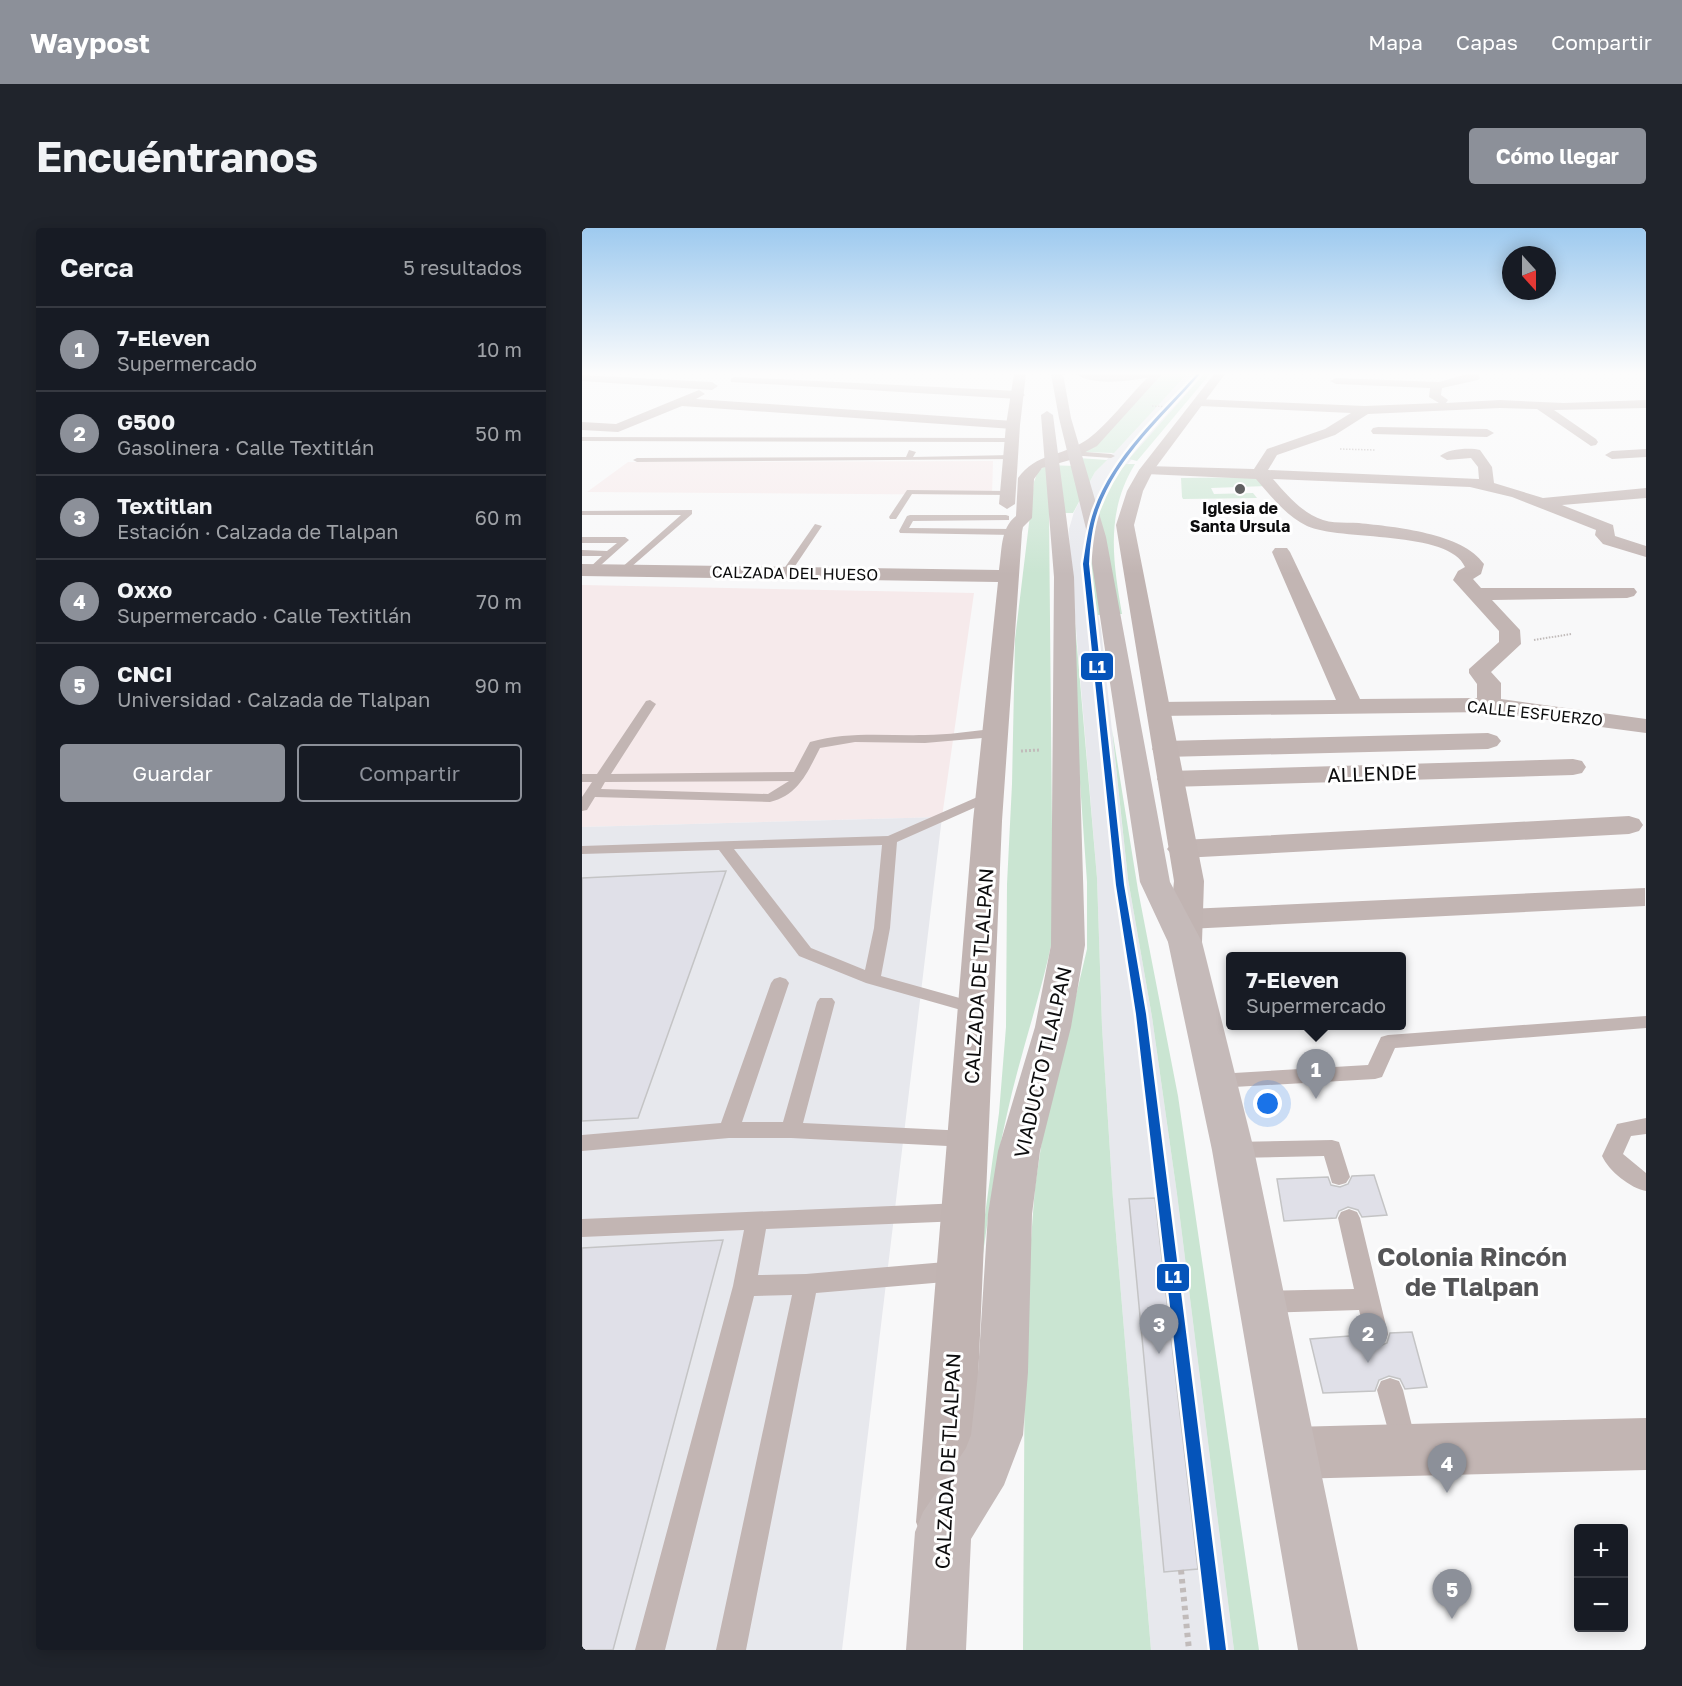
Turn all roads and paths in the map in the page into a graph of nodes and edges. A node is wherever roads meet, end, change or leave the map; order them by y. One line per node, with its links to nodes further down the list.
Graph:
1 (918, 440): 16 (lane)
2 (953, 440): 17 (lane)
3 (1012, 440): 18 (main road)
4 (1049, 440): 107 (highway, VIADUCTO TLALPAN)
5 (1071, 440): 78 (highway)
6 (1094, 440): 11 (main road, CALZADA DE TLALPAN)
7 (1170, 440): 20 (main road)
8 (1305, 440): 21 (street)
9 (1380, 440): 10 (street)
10 (1390, 443)
11 (1072, 453): 14 (lane); 34 (main road, CALZADA DE TLALPAN)
12 (1646, 453): 13 (street)
13 (1612, 455)
14 (1111, 456)
15 (1447, 456): 22 (street)
16 (909, 459): 17 (lane); 19 (lane)
17 (945, 459): 18 (lane)
18 (1012, 459): 24 (main road)
19 (637, 460)
20 (1146, 470): 21 (street); 59 (main road)
21 (1259, 473): 22 (street); 53 (street)
22 (1487, 485): 27 (street)
23 (1646, 493): 27 (street)
24 (1008, 494): 25 (lane); 34 (main road)
25 (906, 499): 26 (lane); 28 (lane)
26 (977, 499)
27 (1541, 501): 32 (street)
28 (899, 509): 29 (lane); 33 (lane)
29 (976, 509)
30 (582, 513): 42 (lane)
31 (1611, 515): 32 (street)
32 (1576, 516): 38 (street)
33 (893, 517)
34 (1011, 525): 34 (lane); 46 (main road, CALZADA DE TLALPAN)
35 (818, 526): 44 (lane)
36 (582, 540): 40 (lane)
37 (1281, 552): 58 (street)
38 (1646, 552)
39 (582, 553): 40 (lane)
40 (609, 554): 41 (lane)
41 (587, 570): 42 (main road, CALZADA DEL HUESO)
42 (623, 571): 43 (main road, CALZADA DEL HUESO)
43 (688, 571): 44 (main road, CALZADA DEL HUESO); 48 (main road)
44 (786, 573): 45 (main road, CALZADA DEL HUESO)
45 (820, 573): 46 (main road, CALZADA DEL HUESO); 50 (main road)
46 (1006, 585): 51 (main road, CALZADA DEL HUESO); 61 (main road, CALZADA DE TLALPAN)
47 (582, 588): 48 (main road, CALZADA DEL HUESO)
48 (669, 590): 49 (main road, CALZADA DEL HUESO)
49 (738, 591)
50 (808, 592)
51 (831, 592)
52 (1627, 592): 53 (street)
53 (1476, 594): 55 (street)
54 (1570, 634): 55 (path)
55 (1510, 644): 57 (street)
56 (650, 704): 67 (lane)
57 (1489, 705): 58 (street, CALLE ESFUERZO); 60 (street, CALLE ESFUERZO)
58 (1352, 706): 59 (street, CALLE ESFUERZO)
59 (1158, 709): 63 (main road)
60 (1645, 725)
61 (994, 733): 65 (lane); 70 (main road, CALZADA DE TLALPAN)
62 (1488, 741): 63 (street)
63 (1165, 749): 68 (main road)
64 (1573, 767): 68 (street, ALLENDE)
65 (797, 776): 67 (lane); 69 (lane)
66 (582, 778): 67 (lane)
67 (602, 778): 69 (lane)
68 (1170, 779): 75 (main road)
69 (593, 793): 71 (lane)
70 (989, 795): 73 (lane); 82 (main road, CALZADA DE TLALPAN)
71 (582, 807)
72 (1629, 825): 75 (street)
73 (890, 840): 74 (lane); 79 (lane)
74 (724, 846): 76 (lane); 79 (lane)
75 (1182, 849): 78 (main road)
76 (582, 850)
77 (1645, 897): 78 (street)
78 (1186, 930): 84 (highway)
79 (872, 979): 82 (lane)
80 (780, 983): 86 (lane)
81 (826, 1002): 87 (lane)
82 (975, 1008): 88 (main road, CALZADA DE TLALPAN)
83 (1646, 1023): 84 (lane)
84 (1217, 1082): 90 (highway)
85 (1646, 1126): 92 (lane)
86 (729, 1130): 87 (lane); 89 (lane)
87 (791, 1130): 88 (lane)
88 (967, 1139): 93 (main road, CALZADA DE TLALPAN)
89 (582, 1143)
90 (1233, 1150): 91 (lane); 101 (highway)
91 (1339, 1177)
92 (1646, 1182)
93 (963, 1212): 95 (lane); 97 (main road, CALZADA DE TLALPAN)
94 (1349, 1218): 100 (lane)
95 (756, 1219): 96 (lane); 99 (lane)
96 (582, 1228)
97 (957, 1271): 98 (lane); 107 (main road, CALZADA DE TLALPAN)
98 (806, 1284): 99 (lane); 110 (lane)
99 (745, 1286): 109 (lane)
100 (1368, 1299): 101 (lane); 102 (lane)
101 (1264, 1302): 106 (highway)
102 (1376, 1334)
103 (1390, 1390): 105 (lane)
104 (1646, 1444): 105 (street)
105 (1405, 1450): 106 (street)
106 (1291, 1452): 113 (highway)
107 (943, 1532): 111 (highway, CALZADA DE TLALPAN)
108 (1181, 1570): 112 (path)
109 (650, 1650)
110 (731, 1650)
111 (936, 1650)
112 (1189, 1650)
113 (1328, 1650)

